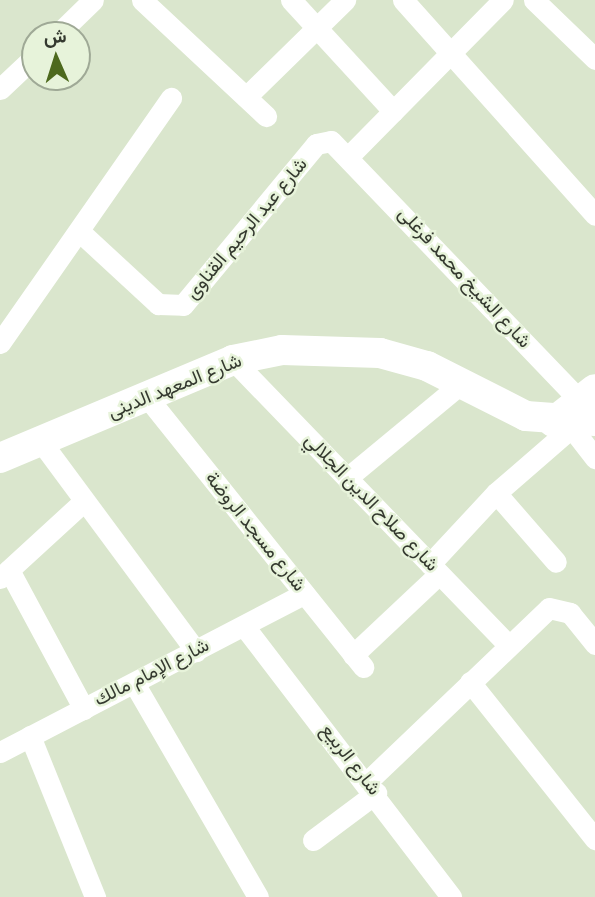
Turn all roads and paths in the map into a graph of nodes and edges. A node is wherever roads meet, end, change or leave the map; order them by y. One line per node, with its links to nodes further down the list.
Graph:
1 (93, 0): 8 (street)
2 (142, 0): 14 (street)
3 (291, 0): 9 (street)
4 (345, 0): 9 (street)
5 (403, 0): 10 (street)
6 (503, 0): 10 (street)
7 (534, 0): 11 (street)
8 (71, 21)
9 (319, 28): 14 (street); 16 (street)
10 (454, 50): 16 (street); 19 (street)
11 (595, 59)
12 (21, 70): 13 (street)
13 (0, 89)
14 (247, 97): 17 (street)
15 (171, 98): 20 (street)
16 (393, 111): 18 (street)
17 (266, 116)
18 (349, 156): 20 (street, شارع عبد الرحيم القناوى); 25 (street, شارع الشيخ محمد فرغلى)
19 (595, 215)
20 (79, 231): 21 (street)
21 (3, 331)
22 (233, 360): 23 (street, شارع المعهد الدينى); 24 (street, شارع المعهد الدينى); 29 (street, شارع صلاح الدين الجلالي)
23 (462, 383): 25 (street, شارع المعهد الدينى); 29 (street)
24 (147, 397): 26 (street, شارع المعهد الدينى); 35 (street, شارع مسجد الروضة)
25 (574, 414): 28 (street, شارع الشيخ محمد فرغلى); 30 (street)
26 (43, 443): 27 (street, شارع المعهد الدينى); 31 (street)
27 (0, 458)
28 (595, 458)
29 (347, 478): 33 (street, شارع صلاح الدين الجلالي)
30 (496, 493): 32 (street); 33 (street)
31 (84, 501): 34 (street); 39 (street)
32 (556, 562)
33 (435, 569): 35 (street, شارع مسجد الروضة); 38 (street, شارع صلاح الدين الجلالي)
34 (4, 574): 42 (street)
35 (304, 594): 36 (street, شارع الإمام مالك)
36 (244, 626): 39 (street, شارع الإمام مالك); 45 (street, شارع الربيع)
37 (595, 644): 38 (street)
38 (509, 646): 41 (street)
39 (196, 650): 40 (street, شارع الإمام مالك)
40 (134, 682): 42 (street, شارع الإمام مالك); 50 (street)
41 (470, 682): 45 (street); 46 (street)
42 (84, 709): 43 (street, شارع الإمام مالك)
43 (30, 736): 44 (street, شارع الإمام مالك); 49 (street)
44 (0, 752)
45 (372, 787): 47 (street); 48 (street, شارع الربيع)
46 (595, 839)
47 (313, 840)
48 (442, 894)
49 (95, 897)
50 (258, 897)

